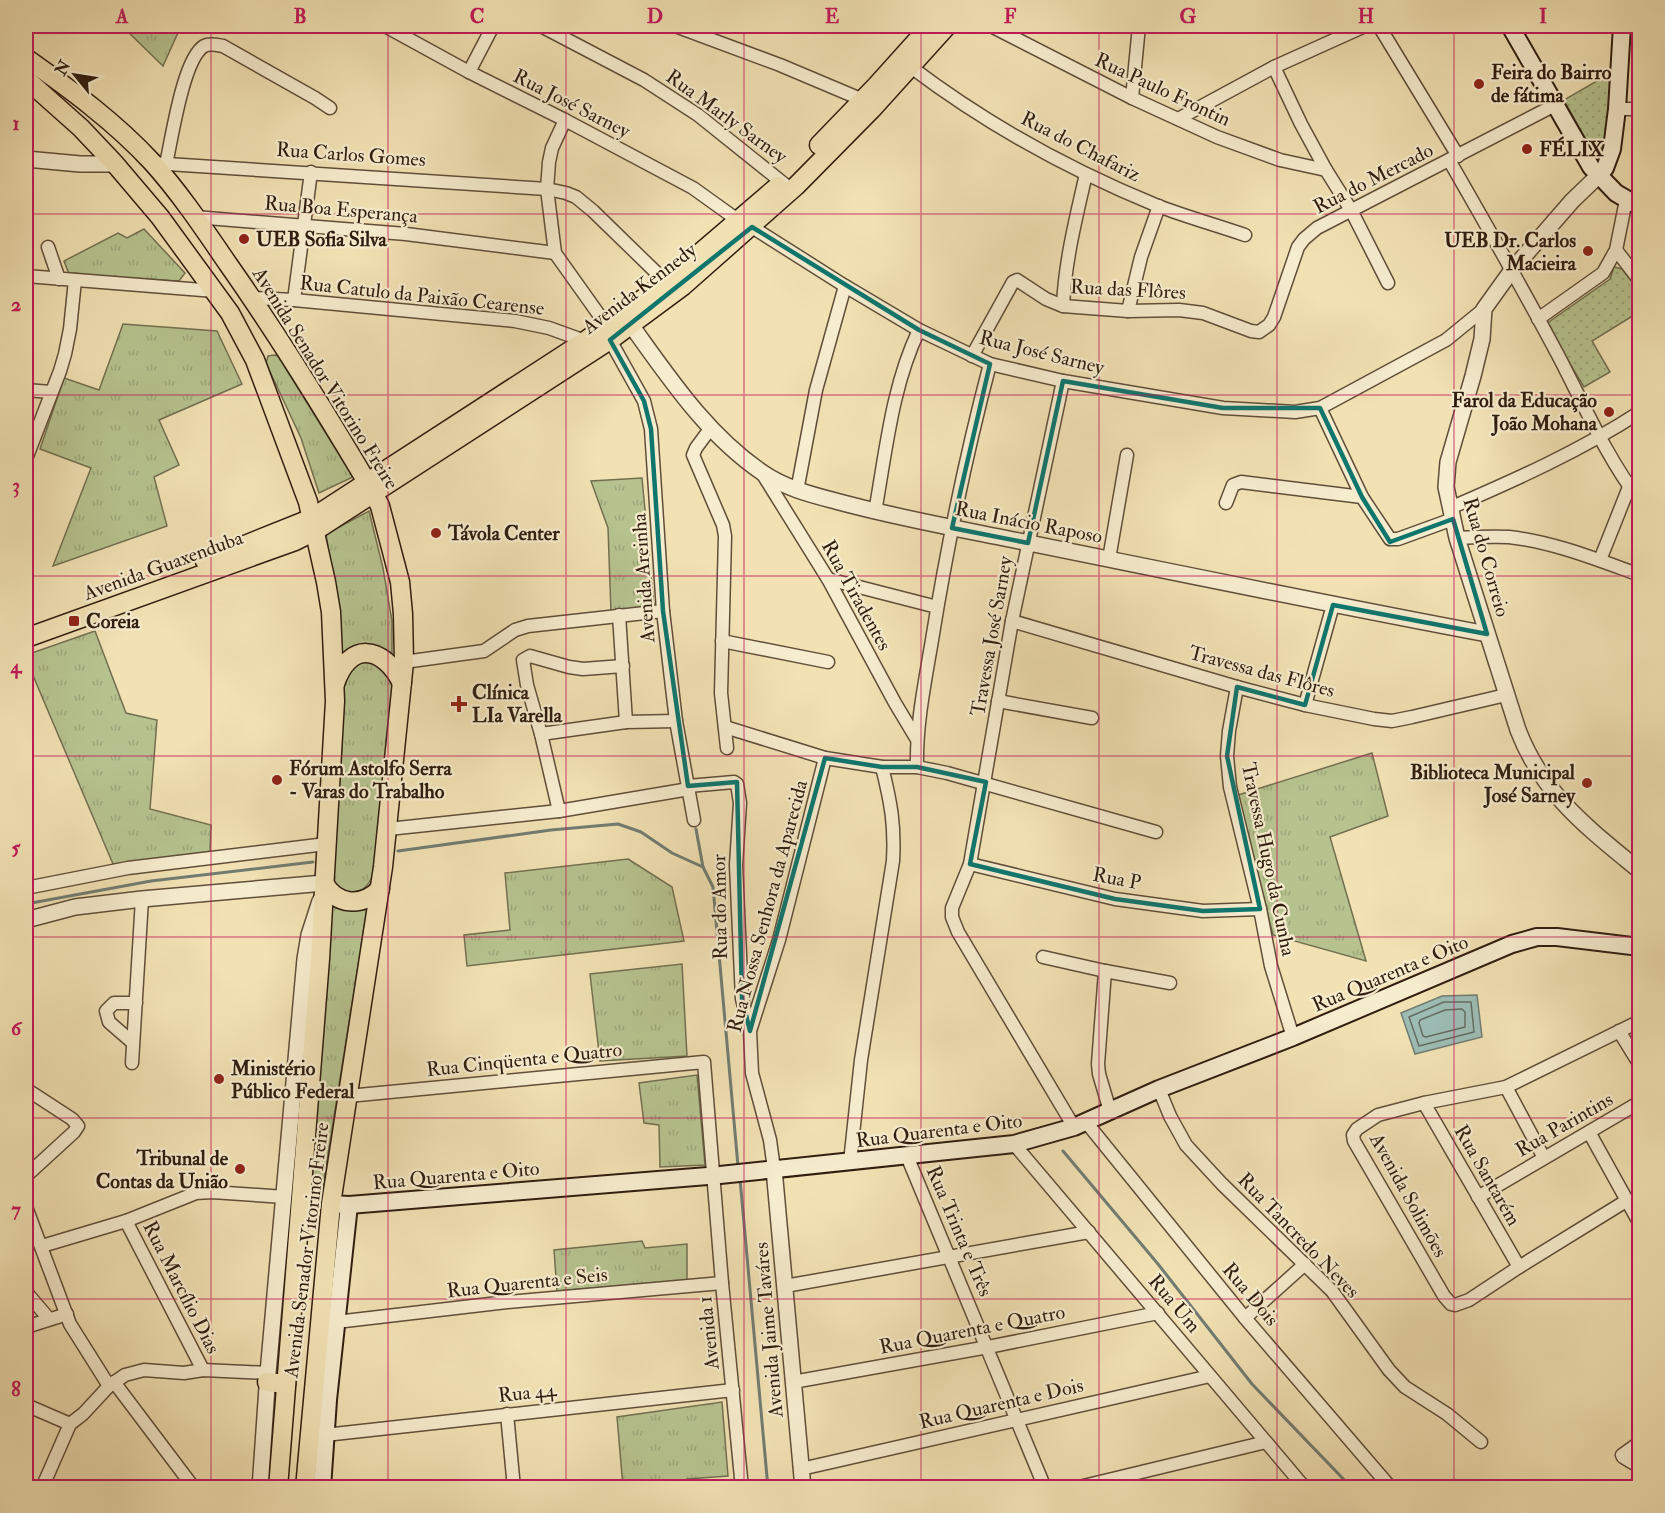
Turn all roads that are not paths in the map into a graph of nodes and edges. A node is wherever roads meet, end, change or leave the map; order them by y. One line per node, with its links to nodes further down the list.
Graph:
1 (384, 26): 16 (street, Rua José Sarney)
2 (493, 26): 16 (street)
3 (541, 26): 34 (street, Rua Marly Sarney)
4 (675, 26): 19 (street)
5 (930, 26): 19 (main road, Avenida Kennedy)
6 (946, 26): 14 (main road, Avenida Kennedy)
7 (992, 26): 18 (street, Rua Paulo Frontin)
8 (1139, 26): 18 (street)
9 (1365, 26): 15 (street)
10 (1379, 26): 26 (street)
11 (1510, 26): 20 (main road)
12 (1622, 26): 22 (main road)
13 (26, 58): 28 (main road, Avenida Senador Vitorino Freire)
14 (911, 67): 32 (street, Rua do Chafariz); 34 (main road, Avenida Kennedy)
15 (1274, 67): 24 (street); 30 (street)
16 (469, 72): 25 (street, Rua José Sarney)
17 (26, 80): 29 (main road, Avenida Senador Vitorino Freire)
18 (1132, 98): 24 (street, Rua Paulo Frontin)
19 (862, 100): 34 (main road, Avenida Kennedy)
20 (1556, 105): 26 (street, Rua do Mercado); 33 (main road)
21 (330, 108): 28 (street)
22 (1617, 109): 23 (street); 33 (main road)
23 (1640, 109)
24 (1178, 119): 30 (street, Rua Paulo Frontin)
25 (565, 120): 35 (street); 40 (street, Rua José Sarney)
26 (1454, 158): 38 (street, Rua do Mercado); 46 (street)
27 (26, 159): 29 (street)
28 (159, 163): 31 (street, Rua Carlos Gomes); 39 (main road, Avenida Senador Vitorino Freire)
29 (115, 164): 55 (main road, Avenida Senador Vitorino Freire)
30 (1326, 170): 38 (street)
31 (311, 172): 35 (street, Rua Carlos Gomes); 41 (street)
32 (1086, 174): 37 (street, Rua do Chafariz); 58 (street)
33 (1598, 176): 36 (main road); 46 (street)
34 (787, 186): 40 (main road, Avenida Kennedy)
35 (547, 189): 45 (street); 52 (street, Rua Carlos Gomes)
36 (1633, 203): 44 (street)
37 (1159, 206): 42 (street, Rua do Chafariz); 60 (street)
38 (1351, 210): 53 (street); 64 (street, Rua do Mercado)
39 (195, 217): 41 (street, Rua Boa Esperança); 47 (main road, Avenida Senador Vitorino Freire)
40 (745, 224): 52 (main road, Avenida Kennedy); 54 (street, Rua José Sarney); 62 (main road, Avenida Kennedy)
41 (303, 225): 45 (street, Rua Boa Esperança); 57 (street)
42 (1245, 235)
43 (48, 247): 49 (street)
44 (1616, 250): 51 (street); 61 (street)
45 (555, 253): 65 (street, Avenida Areinha)
46 (1512, 270): 59 (street); 61 (street)
47 (236, 275): 55 (main road); 56 (main road, Avenida Senador Vitorino Freire)
48 (26, 276): 49 (street)
49 (59, 279): 50 (street)
50 (75, 280): 55 (street); 73 (street)
51 (1640, 281)
52 (666, 282): 65 (main road, Avenida Kennedy)
53 (1388, 283)
54 (845, 286): 63 (street, Rua José Sarney); 83 (street)
55 (215, 291): 69 (main road, Avenida Senador Vitorino Freire)
56 (252, 298): 57 (street, Rua Catulo da Paixão Cearense); 67 (main road, Avenida Senador Vitorino Freire)
57 (294, 300): 66 (street, Rua Catulo da Paixão Cearense)
58 (1063, 306): 60 (street, Rua das Flôres); 68 (street, Rua das Flôres)
59 (1484, 309): 74 (street); 88 (street, Rua do Correio)
60 (1128, 311): 64 (street, Rua das Flôres)
61 (1538, 318): 77 (street)
62 (632, 325): 65 (main road, Avenida Kennedy); 76 (street, Rua Inácio Raposo)
63 (919, 330): 68 (street, Rua José Sarney); 87 (street)
64 (1259, 332)
65 (608, 333): 66 (main road, Avenida Kennedy); 81 (main road, Avenida Kennedy); 101 (street, Avenida Areinha)
66 (585, 341): 81 (main road, Avenida Kennedy)
67 (283, 346): 69 (main road); 81 (main road, Avenida Senador Vitorino Freire)
68 (972, 356): 70 (street, Rua José Sarney)
69 (255, 360): 89 (main road, Avenida Senador Vitorino Freire)
70 (990, 364): 71 (street, Rua José Sarney); 90 (street)
71 (1064, 381): 74 (street, Rua José Sarney); 93 (street, Travessa José Sarney)
72 (26, 390): 73 (street)
73 (51, 392): 79 (street)
74 (1320, 408): 84 (street)
75 (1640, 412): 77 (street)
76 (710, 429): 80 (street, Rua Inácio Raposo); 107 (street)
77 (1601, 437): 82 (street); 88 (street)
78 (1127, 455): 95 (street)
79 (26, 459)
80 (762, 473): 83 (street, Rua Inácio Raposo); 98 (street, Rua Tiradentes)
81 (371, 488): 89 (main road, Avenida Kennedy); 108 (main road, Avenida Senador Vitorino Freire)
82 (1629, 488): 85 (street); 96 (street)
83 (797, 491): 87 (street, Rua Inácio Raposo)
84 (1362, 497): 86 (street); 88 (street)
85 (1640, 501)
86 (1226, 503)
87 (875, 512): 90 (street, Rua Inácio Raposo)
88 (1452, 514): 91 (street, Rua do Correio)
89 (314, 525): 92 (main road, Avenida Guaxenduba); 94 (main road, Avenida Senador Vitorino Freire); 104 (main road, Avenida Guaxenduba)
90 (952, 528): 93 (street, Rua Inácio Raposo); 100 (street)
91 (1457, 538): 96 (street); 105 (street, Rua do Correio)
92 (295, 541): 94 (main road); 106 (main road, Avenida Guaxenduba)
93 (1028, 543): 95 (street, Rua Inácio Raposo); 103 (street, Travessa José Sarney)
94 (320, 555): 112 (main road, Avenida Senador Vitorino Freire)
95 (1109, 560): 99 (street, Rua Inácio Raposo)
96 (1600, 560): 97 (street)
97 (1640, 575)
98 (828, 579): 100 (street); 122 (street, Rua Tiradentes)
99 (1333, 605): 105 (street, Rua Inácio Raposo); 116 (street)
100 (938, 607): 122 (street)
101 (663, 611): 102 (street); 118 (street, Avenida Areinha)
102 (620, 615): 108 (street); 110 (street)
103 (1012, 621): 113 (street, Travessa das Flôres); 115 (street, Travessa José Sarney)
104 (26, 626)
105 (1487, 634): 114 (street, Rua do Correio)
106 (26, 638)
107 (722, 641): 109 (street); 120 (street)
108 (404, 662): 111 (main road, Avenida Senador Vitorino Freire)
109 (828, 662)
110 (623, 666): 119 (street); 121 (street)
111 (402, 683): 112 (main road); 131 (main road, Avenida Senador Vitorino Freire)
112 (334, 685): 133 (main road, Avenida Senador Vitorino Freire)
113 (1237, 687): 116 (street, Travessa das Flôres); 140 (street, Travessa Hugo da Cunha)
114 (1506, 695): 116 (street, Travessa das Flôres); 135 (street, Rua do Correio)
115 (998, 701): 117 (street); 127 (street, Travessa José Sarney)
116 (1305, 705)
117 (1092, 718)
118 (676, 721): 119 (street); 128 (street, Avenida Areinha)
119 (626, 722): 121 (street)
120 (725, 727): 123 (street); 124 (street, Rua Nossa Senhora da Aparecida)
121 (541, 734): 129 (street)
122 (916, 738): 125 (street)
123 (727, 748)
124 (825, 758): 126 (street, Rua Nossa Senhora da Aparecida); 148 (street, Rua Nossa Senhora da Aparecida)
125 (917, 767): 126 (street, Rua Nossa Senhora da Aparecida); 127 (street, Rua Nossa Senhora da Aparecida)
126 (882, 768): 166 (street)
127 (986, 782): 132 (street, Rua Nossa Senhora da Aparecida); 134 (street, Travessa José Sarney)
128 (688, 787): 129 (street); 130 (street, Avenida Areinha); 148 (street, Rua do Amor)
129 (559, 811): 131 (street)
130 (694, 820)
131 (388, 829): 138 (main road, Avenida Senador Vitorino Freire)
132 (1156, 832)
133 (326, 844): 136 (main road, Avenida Senador Vitorino Freire); 137 (street)
134 (970, 864): 140 (street, Rua P); 161 (street)
135 (1640, 872)
136 (324, 887): 138 (main road); 139 (street); 171 (main road, Avenida Senador Vitorino Freire)
137 (26, 888)
138 (380, 889): 157 (main road, Avenida Senador Vitorino Freire)
139 (142, 899): 141 (street); 146 (street)
140 (1260, 909): 150 (street, Travessa Hugo da Cunha)
141 (26, 920)
142 (1640, 947): 150 (main road, Rua Quarenta e Oito)
143 (1043, 957): 144 (street)
144 (1105, 971): 145 (street); 160 (street)
145 (1170, 983)
146 (136, 1003): 151 (street); 151 (street)
147 (1640, 1022): 149 (street, Avenida Solimões)
148 (750, 1031): 167 (street, Rua Nossa Senhora da Aparecida)
149 (1619, 1031): 153 (street); 154 (street, Avenida Solimões)
150 (1293, 1037): 156 (main road, Rua Quarenta e Oito)
151 (132, 1042): 152 (street)
152 (132, 1063)
153 (1640, 1065)
154 (1506, 1087): 159 (street, Avenida Solimões); 165 (street)
155 (26, 1089): 169 (street)
156 (1159, 1089): 160 (main road, Rua Quarenta e Oito); 182 (street, Rua Tancredo Neves)
157 (348, 1096): 168 (street, Rua Cinqüenta e Quatro); 170 (main road, Avenida Senador Vitorino Freire)
158 (1640, 1102): 162 (street, Rua Parintins)
159 (1424, 1103): 172 (street, Rua Santarém); 183 (street, Avenida Solimões)
160 (1110, 1111): 161 (main road, Rua Quarenta e Oito)
161 (1080, 1125): 163 (main road, Rua Quarenta e Oito); 190 (street, Rua Dois)
162 (1589, 1132): 165 (street, Rua Parintins); 173 (street)
163 (1014, 1144): 164 (main road, Rua Quarenta e Oito); 179 (street, Rua Um)
164 (907, 1156): 166 (main road, Rua Quarenta e Oito); 181 (street, Rua Trinta e Três)
165 (1544, 1158): 172 (street, Rua Parintins)
166 (850, 1162): 167 (main road, Rua Quarenta e Oito)
167 (774, 1169): 168 (main road, Rua Quarenta e Oito); 185 (street, Avenida Jaime Taváres)
168 (716, 1175): 175 (main road, Rua Quarenta e Oito); 184 (street, Avenida 1)
169 (26, 1176)
170 (334, 1184): 174 (main road, Avenida Senador Vitorino Freire); 175 (main road, Rua Quarenta e Oito)
171 (292, 1195): 174 (main road); 177 (street); 196 (street, Avenida Senador Vitorino Freire); 199 (main road, Avenida Senador Vitorino Freire)
172 (1478, 1197): 183 (street, Rua Santarém)
173 (1626, 1201): 178 (street); 183 (street, Avenida Solimões)
174 (331, 1204): 175 (main road, Rua Quarenta e Oito); 205 (main road, Avenida Senador Vitorino Freire)
175 (349, 1205): 191 (main road, Avenida Senador Vitorino Freire)
176 (26, 1207): 180 (street)
177 (126, 1221): 180 (street); 194 (street, Rua Marcílio Dias)
178 (1640, 1224)
179 (1089, 1232): 181 (street); 187 (street, Rua Um)
180 (42, 1246): 188 (street)
181 (950, 1257): 185 (street); 193 (street, Rua Trinta e Três)
182 (1305, 1264): 190 (street); 208 (street, Rua Tancredo Neves)
183 (1519, 1267)
184 (722, 1283): 191 (street, Rua Quarenta e Seis); 200 (street, Avenida 1)
185 (784, 1286): 197 (street, Avenida Jaime Taváres)
186 (26, 1292): 189 (street)
187 (1158, 1313): 193 (street, Rua Quarenta e Quatro); 195 (street, Rua Um)
188 (66, 1314): 189 (street); 198 (street)
189 (49, 1318): 192 (street)
190 (1245, 1318): 224 (street, Rua Dois)
191 (336, 1322): 205 (main road, Avenida Senador Vitorino Freire)
192 (26, 1327)
193 (988, 1347): 197 (street, Rua Quarenta e Quatro); 203 (street, Rua Trinta e Três)
194 (203, 1370): 196 (street, Rua Marcílio Dias); 198 (street, Rua Marcílio Dias)
195 (1210, 1376): 203 (street, Rua Quarenta e Dois); 207 (street, Rua Um)
196 (268, 1377): 199 (main road); 214 (street, Avenida Senador Vitorino Freire)
197 (793, 1382): 211 (street, Avenida Jaime Taváres)
198 (111, 1384): 204 (street); 213 (street)
199 (286, 1384): 206 (main road, Avenida Senador Vitorino Freire)
200 (733, 1390): 202 (street, Rua 44); 219 (street, Avenida 1)
201 (26, 1405): 204 (street)
202 (507, 1414): 205 (street, Rua 44); 218 (street)
203 (1017, 1420): 211 (street, Rua Quarenta e Dois); 221 (street, Rua Trinta e Três)
204 (70, 1424): 212 (street)
205 (317, 1437): 206 (main road); 216 (main road, Avenida Senador Vitorino Freire); 217 (main road, Avenida Senador Vitorino Freire)
206 (282, 1442): 215 (main road, Avenida Senador Vitorino Freire)
207 (1266, 1442): 222 (street); 223 (street, Rua Um)
208 (1481, 1442)
209 (1640, 1442): 210 (street)
210 (1640, 1467)
211 (801, 1469): 220 (street, Avenida Jaime Taváres)
212 (42, 1488)
213 (195, 1488)
214 (260, 1488)
215 (278, 1488)
216 (305, 1488)
217 (322, 1488)
218 (514, 1488)
219 (742, 1488)
220 (803, 1488)
221 (1045, 1488)
222 (1075, 1488)
223 (1305, 1488)
224 (1391, 1488)

